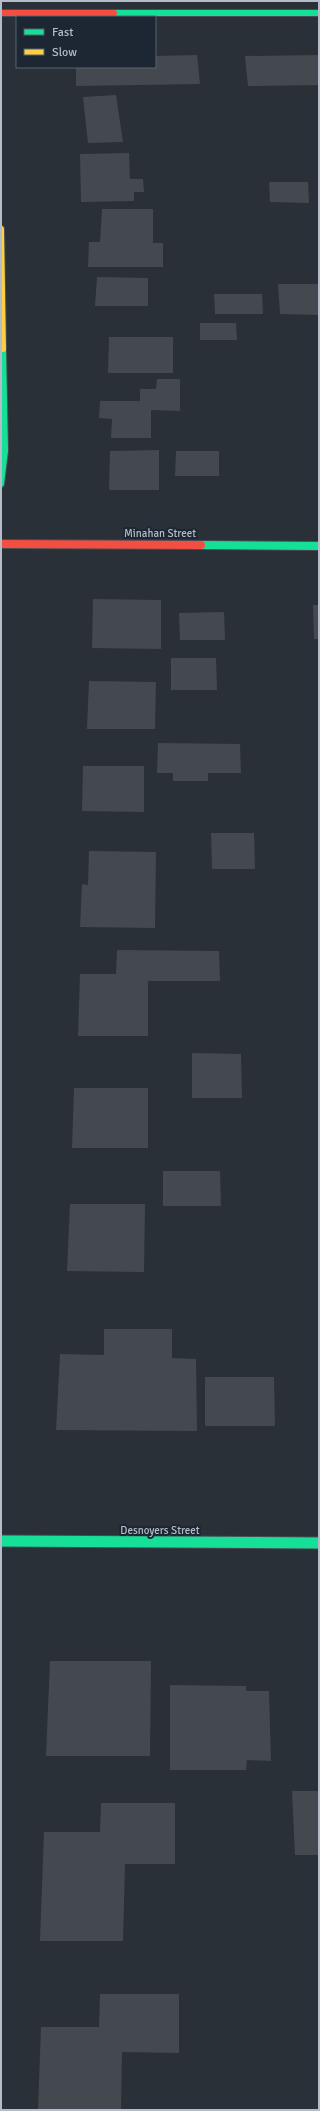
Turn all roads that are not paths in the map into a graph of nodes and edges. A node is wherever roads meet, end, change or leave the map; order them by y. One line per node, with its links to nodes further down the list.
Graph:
1 (1, 13): 2 (street)
2 (319, 13)
3 (1, 229): 4 (street)
4 (1, 484)
5 (1, 544): 6 (street, Minahan Street)
6 (319, 546)
7 (1, 1541): 8 (street, Desnoyers Street)
8 (319, 1543)

